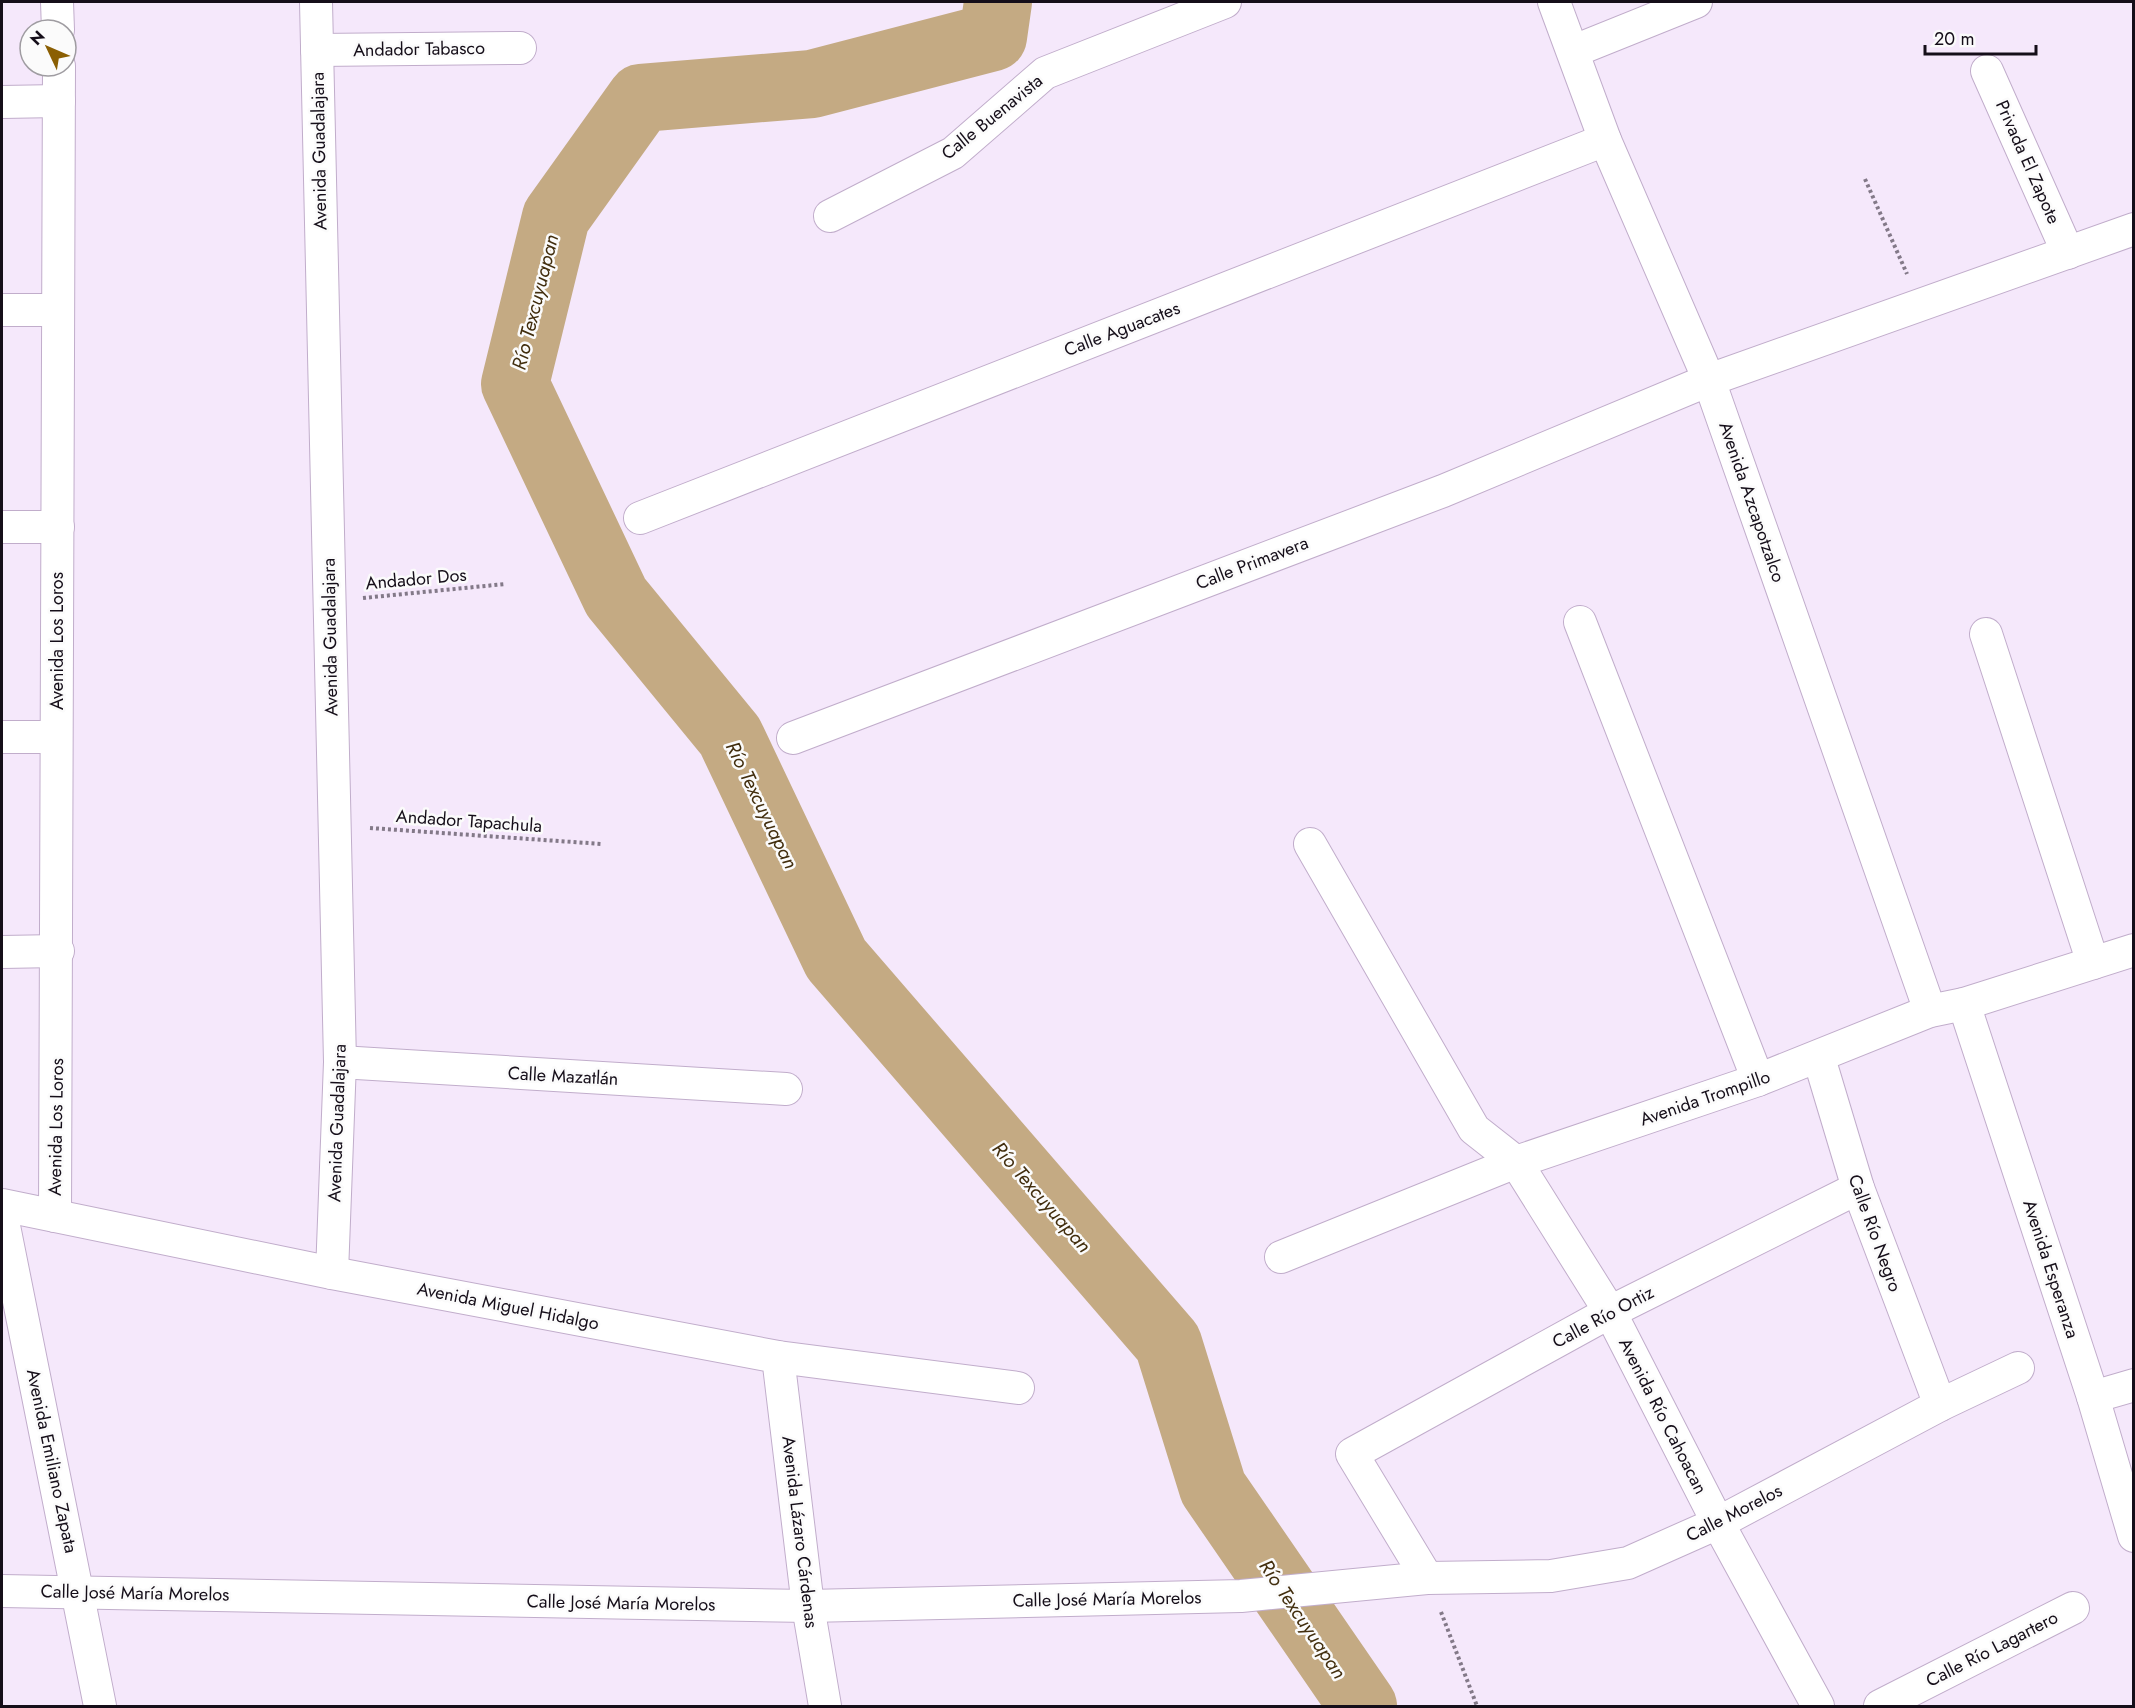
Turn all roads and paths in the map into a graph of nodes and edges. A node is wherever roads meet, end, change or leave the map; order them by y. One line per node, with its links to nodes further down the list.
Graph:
1 (57, 2): 6 (street)
2 (315, 2): 8 (street, Avenida Guadalajara)
3 (1225, 2): 16 (street, Calle Buenavista)
4 (1554, 2): 9 (street, Avenida Azcapotzalco)
5 (1696, 2): 9 (street)
6 (58, 18)
7 (520, 48): 8 (street, Andador Tabasco)
8 (317, 50): 27 (street, Avenida Guadalajara)
9 (1575, 51): 14 (street, Avenida Azcapotzalco)
10 (1987, 71): 18 (street, Privada El Zapote)
11 (59, 78): 12 (street, Avenida Los Loros)
12 (59, 101): 13 (street); 21 (street, Avenida Los Loros)
13 (2, 102)
14 (1605, 140): 22 (street, Avenida Azcapotzalco); 23 (street, Calle Aguacates)
15 (1865, 179): 19 (path)
16 (830, 216)
17 (2133, 230): 18 (street, Calle Primavera)
18 (2068, 253): 19 (street, Calle Primavera)
19 (1921, 305): 22 (street, Calle Primavera)
20 (2, 310): 21 (street)
21 (58, 310): 25 (street, Avenida Los Loros)
22 (1709, 380): 32 (street, Calle Primavera); 41 (street, Avenida Azcapotzalco)
23 (640, 519)
24 (2, 527): 25 (street)
25 (58, 527): 31 (street, Avenida Los Loros)
26 (505, 584): 27 (path, Andador Dos)
27 (330, 601): 33 (street, Avenida Guadalajara)
28 (1580, 622): 44 (street)
29 (1986, 634): 39 (street)
30 (2, 737): 31 (street)
31 (56, 737): 37 (street, Avenida Los Loros)
32 (793, 738)
33 (333, 825): 34 (path, Andador Tapachula); 43 (street, Avenida Guadalajara)
34 (602, 844)
35 (1310, 844): 46 (street)
36 (2133, 950): 39 (street, Avenida Trompillo)
37 (58, 951): 38 (street); 50 (street, Avenida Los Loros)
38 (2, 952)
39 (2093, 963): 40 (street, Avenida Trompillo)
40 (1964, 1004): 41 (street, Avenida Trompillo); 58 (street, Avenida Esperanza)
41 (1930, 1011): 42 (street, Avenida Trompillo)
42 (1819, 1058): 44 (street, Avenida Trompillo); 47 (street, Calle Río Negro)
43 (340, 1062): 45 (street, Calle Mazatlán); 52 (street, Avenida Guadalajara)
44 (1758, 1080): 46 (street, Avenida Trompillo)
45 (786, 1089)
46 (1516, 1162): 51 (street, Avenida Trompillo); 53 (street, Avenida Río Cahoacan)
47 (1858, 1188): 53 (street, Calle Río Ortiz); 59 (street, Calle Río Negro)
48 (2, 1205): 50 (street, Avenida Miguel Hidalgo)
49 (2, 1216): 64 (street, Avenida Emiliano Zapata)
50 (55, 1216): 52 (street, Avenida Miguel Hidalgo)
51 (1281, 1257)
52 (332, 1273): 54 (street, Avenida Miguel Hidalgo)
53 (1610, 1312): 60 (street, Avenida Río Cahoacan); 62 (street, Calle Río Ortiz)
54 (778, 1356): 57 (street, Avenida Miguel Hidalgo); 66 (street, Avenida Lázaro Cárdenas)
55 (2018, 1368): 59 (street, Calle Morelos)
56 (2133, 1385): 58 (street)
57 (1018, 1388)
58 (2093, 1397): 61 (street, Avenida Esperanza)
59 (1940, 1405): 60 (street, Calle Morelos)
60 (1718, 1523): 62 (street, Calle Morelos); 71 (street, Avenida Río Cahoacan)
61 (2133, 1536)
62 (1427, 1578): 65 (street, Calle Morelos); 70 (path)
63 (2, 1591): 64 (street, Calle José María Morelos)
64 (78, 1592): 66 (street, Calle José María Morelos); 68 (street, Avenida Emiliano Zapata)
65 (1241, 1596): 66 (street, Calle José María Morelos)
66 (808, 1606): 69 (street, Avenida Lázaro Cárdenas)
67 (2073, 1608): 72 (street, Calle Río Lagartero)
68 (100, 1707)
69 (825, 1707)
70 (1477, 1707)
71 (1818, 1707)
72 (1880, 1707)

